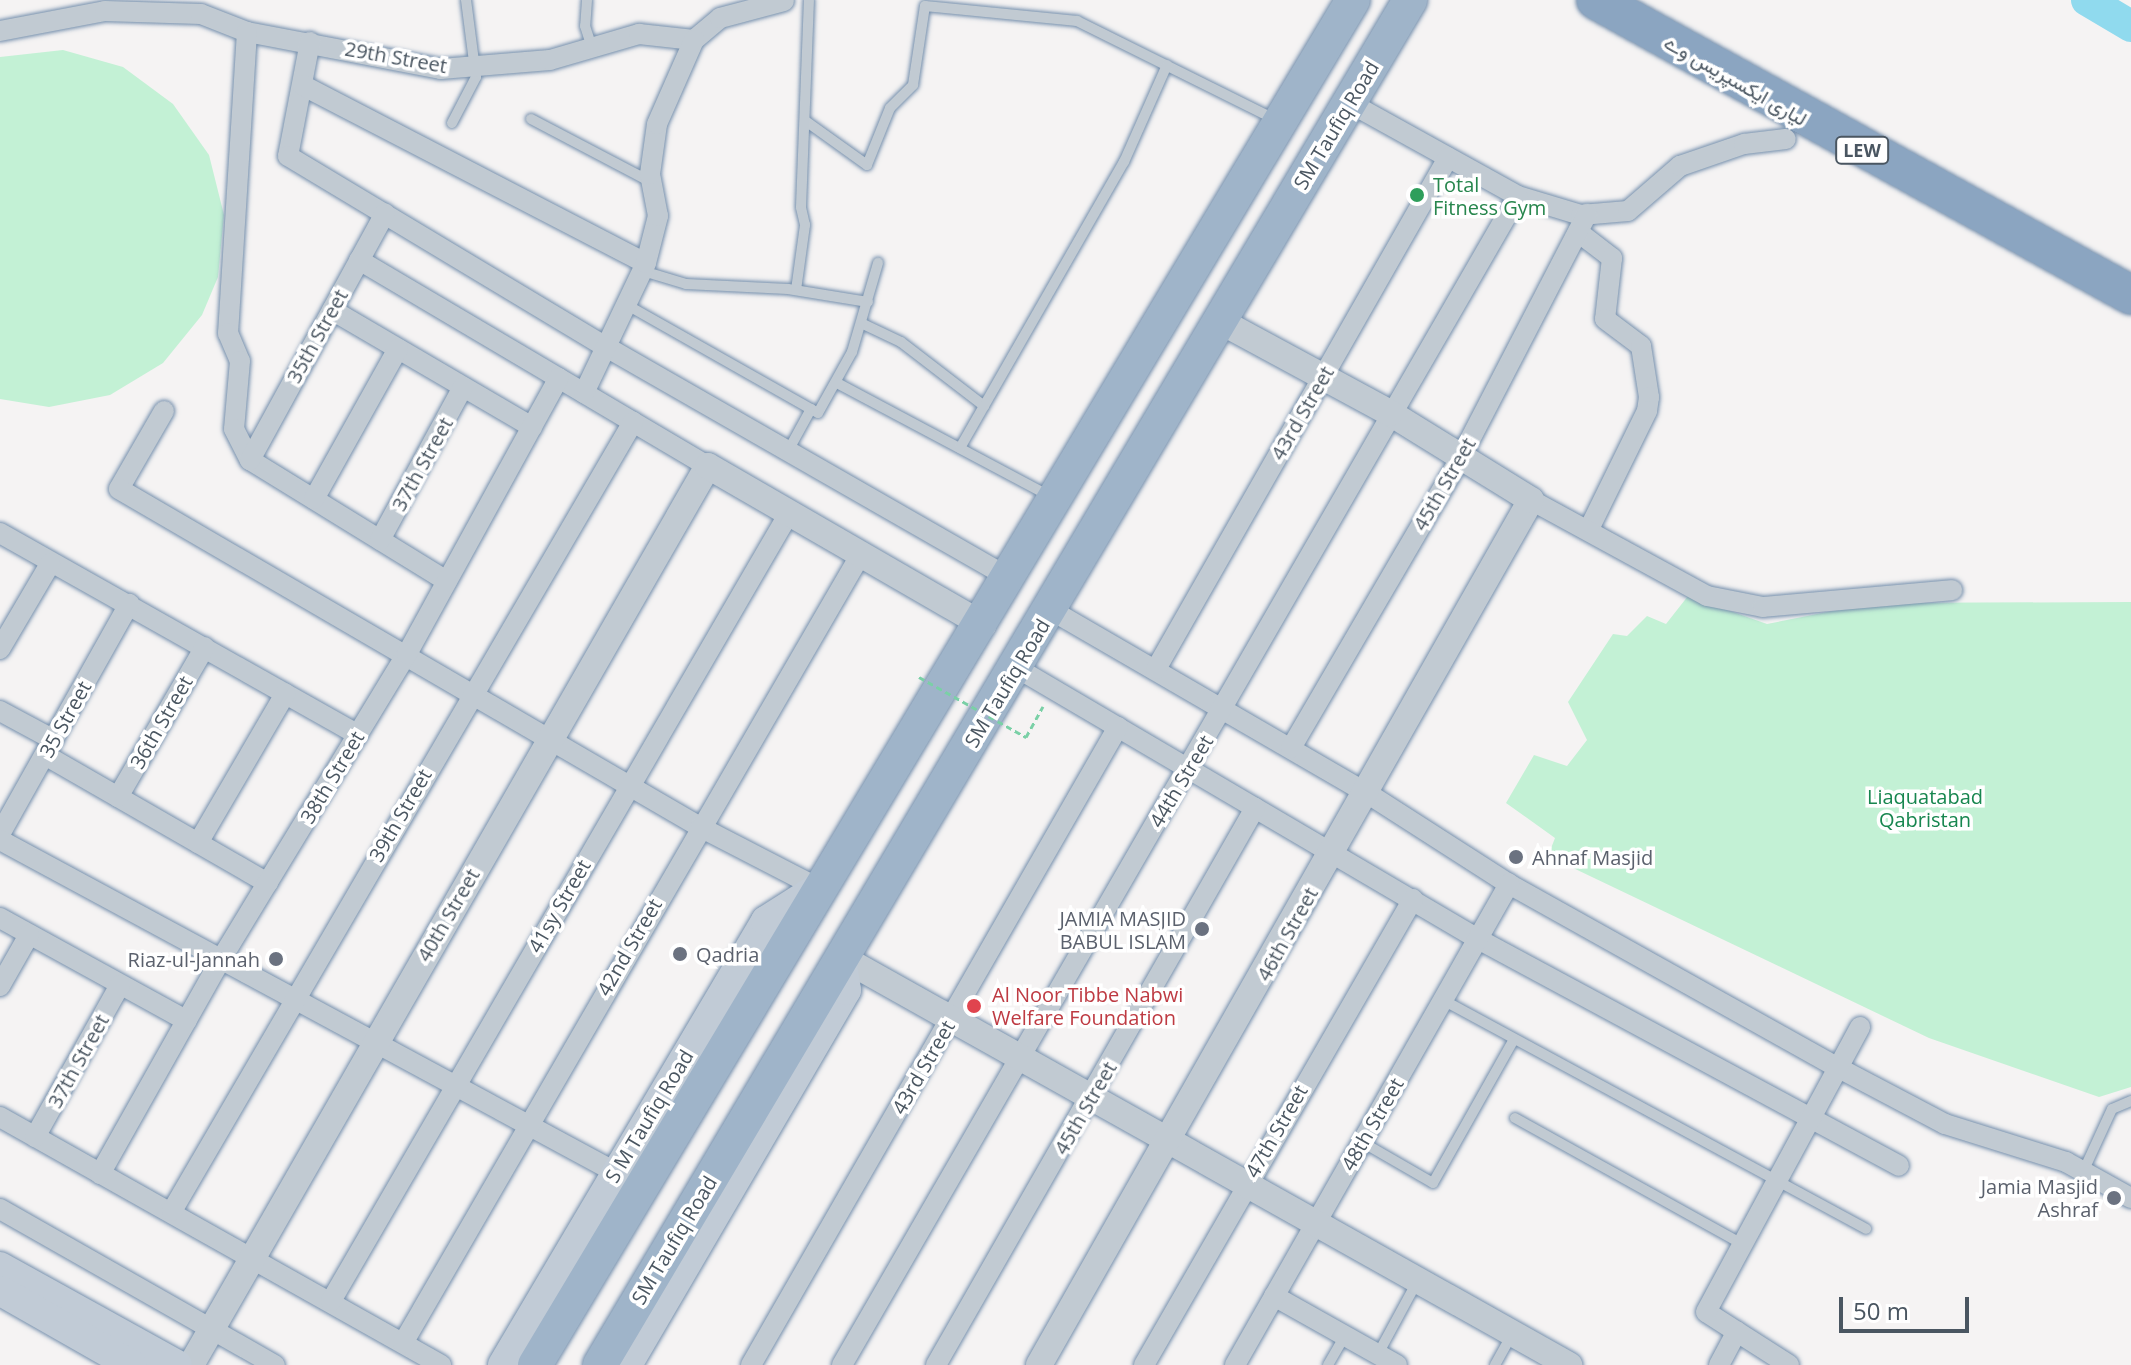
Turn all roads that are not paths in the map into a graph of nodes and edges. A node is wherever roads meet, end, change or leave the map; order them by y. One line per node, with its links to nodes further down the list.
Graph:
1 (466, 0): 14 (lane)
2 (587, 0): 12 (lane)
3 (809, 0): 18 (lane)
4 (1353, 0): 19 (highway)
5 (1410, 0): 16 (highway, SM Taufiq Road)
6 (1596, 0): 31 (highway, لیاری ایکسپریس وے / LEW)
7 (784, 1): 10 (street)
8 (0, 31): 9 (street, 29th Street)
9 (247, 32): 11 (street, 29th Street); 53 (street)
10 (694, 40): 12 (street, 29th Street); 23 (street)
11 (310, 42): 14 (street, 29th Street); 15 (street)
12 (592, 48): 14 (street, 29th Street)
13 (1167, 65): 18 (lane); 19 (lane); 44 (lane)
14 (475, 66): 20 (lane)
15 (302, 85): 25 (street); 29 (street)
16 (1350, 103): 22 (street); 35 (highway, SM Taufiq Road)
17 (531, 119): 23 (lane)
18 (807, 122): 30 (lane)
19 (1281, 122): 56 (highway)
20 (452, 123)
21 (1786, 139): 26 (street)
22 (1448, 158): 24 (street); 39 (street, 43rd Street)
23 (652, 182): 29 (street)
24 (1518, 196): 26 (street); 47 (street, 44th Street)
25 (385, 213): 27 (street, 35th Street); 37 (street)
26 (1582, 223): 52 (street, 45th Street); 59 (street)
27 (359, 260): 34 (street, 35th Street); 40 (street)
28 (878, 263): 32 (lane)
29 (644, 267): 30 (lane); 33 (street)
30 (796, 290): 32 (lane)
31 (2131, 295)
32 (868, 302): 36 (lane)
33 (627, 305): 37 (street); 45 (lane)
34 (332, 310): 38 (street); 53 (street, 35th Street)
35 (1218, 320): 39 (street); 68 (highway, SM Taufiq Road)
36 (863, 324): 41 (lane); 44 (lane)
37 (608, 348): 43 (street); 51 (street)
38 (398, 349): 42 (street); 55 (street)
39 (1323, 376): 47 (street); 74 (street, 43rd Street)
40 (559, 378): 43 (street); 49 (street, 38th Street)
41 (837, 383): 45 (lane); 50 (lane)
42 (463, 387): 49 (street); 61 (street, 37th Street)
43 (584, 393): 48 (street)
44 (984, 406): 50 (lane)
45 (811, 409): 51 (lane)
46 (164, 411): 72 (street)
47 (1390, 413): 52 (street); 77 (street, 44th Street)
48 (633, 422): 54 (street); 75 (street, 39th Street)
49 (532, 427): 65 (street, 38th Street)
50 (960, 448): 56 (lane)
51 (788, 451): 64 (street)
52 (1461, 457): 57 (street); 83 (street, 45th Street)
53 (250, 460): 55 (street)
54 (708, 466): 58 (street); 81 (street, 40th Street)
55 (314, 499): 61 (street)
56 (1056, 499): 64 (highway)
57 (1531, 500): 59 (street); 86 (street, 46th Street)
58 (789, 513): 62 (street); 85 (street, 41sy Street)
59 (1589, 529): 66 (street)
60 (0, 533): 63 (street)
61 (380, 540): 65 (street)
62 (861, 554): 69 (street); 89 (street, 42nd Street)
63 (50, 564): 67 (street); 71 (street)
64 (1010, 578): 69 (highway)
65 (447, 581): 72 (street, 38th Street)
66 (1952, 590)
67 (129, 604): 70 (street); 82 (street, 35 Street)
68 (1051, 610): 73 (highway, SM Taufiq Road); 74 (street)
69 (983, 625): 95 (highway)
70 (205, 647): 76 (street); 87 (street, 36th Street)
71 (0, 649)
72 (407, 654): 75 (street); 80 (street, 38th Street)
73 (1017, 668): 79 (street); 100 (highway, SM Taufiq Road)
74 (1156, 669): 77 (street)
75 (471, 691): 81 (street); 105 (street, 39th Street)
76 (285, 694): 80 (street); 91 (street)
77 (1223, 709): 83 (street); 84 (street, 44th Street)
78 (0, 711): 82 (street)
79 (1118, 727): 84 (street); 106 (street, 43rd Street)
80 (358, 735): 93 (street, 38th Street)
81 (551, 738): 85 (street); 110 (street, 40th Street)
82 (50, 747): 87 (street); 90 (street, 35 Street)
83 (1291, 748): 86 (street)
84 (1188, 768): 88 (street); 111 (street, 44th Street)
85 (630, 785): 89 (street); 113 (street, 41sy Street)
86 (1367, 793): 92 (street, 46th Street); 94 (street)
87 (118, 797): 91 (street)
88 (1255, 808): 92 (street); 114 (street, 45th Street)
89 (700, 827): 95 (street); 119 (street, 42nd Street)
90 (0, 837): 101 (street)
91 (198, 843): 93 (street)
92 (1332, 854): 96 (street); 122 (street, 46th Street)
93 (268, 883): 101 (street, 38th Street)
94 (1509, 884): 99 (street, 48th Street); 112 (street)
95 (818, 888): 126 (highway); 126 (main road, S M Taufiq Road)
96 (1413, 899): 99 (street); 128 (street, 47th Street)
97 (0, 918): 98 (street)
98 (29, 935): 102 (street); 103 (street)
99 (1478, 939): 104 (street, 48th Street); 118 (street)
100 (841, 957): 106 (street); 154 (highway, SM Taufiq Road); 155 (main road)
101 (220, 961): 105 (street); 107 (street, 38th Street)
102 (120, 985): 107 (street); 120 (street, 37th Street)
103 (0, 986)
104 (1443, 1000): 109 (lane); 121 (street, 48th Street)
105 (292, 1001): 110 (street); 131 (street, 39th Street)
106 (950, 1020): 111 (street); 156 (street, 43rd Street)
107 (187, 1021): 125 (street, 38th Street)
108 (1860, 1027): 112 (street)
109 (1514, 1039): 121 (lane); 127 (lane)
110 (375, 1040): 113 (street); 135 (street, 40th Street)
111 (1018, 1059): 114 (street); 157 (street, 44th Street)
112 (1835, 1066): 118 (street); 124 (street)
113 (455, 1084): 119 (street); 140 (street, 41sy Street)
114 (1091, 1100): 122 (street); 158 (street, 45th Street)
115 (2131, 1101): 124 (lane)
116 (0, 1117): 120 (street)
117 (1515, 1118): 134 (lane)
118 (1807, 1120): 123 (street); 127 (street)
119 (526, 1124): 126 (street); 145 (street, 42nd Street)
120 (35, 1137): 125 (street)
121 (1362, 1142): 132 (street, 48th Street)
122 (1168, 1144): 128 (street); 159 (street, 46th Street)
123 (1899, 1166)
124 (2083, 1172): 129 (street)
125 (100, 1174): 131 (street)
126 (628, 1180): 152 (main road, S M Taufiq Road); 153 (highway)
127 (1775, 1181): 133 (lane); 134 (street)
128 (1244, 1186): 132 (street); 160 (street, 47th Street)
129 (2131, 1198)
130 (0, 1209): 141 (street)
131 (172, 1211): 135 (street)
132 (1315, 1225): 137 (street); 138 (street, 48th Street)
133 (1866, 1229)
134 (1742, 1244): 142 (street)
135 (252, 1256): 140 (street); 141 (street, 40th Street)
136 (0, 1267): 148 (main road)
137 (1417, 1281): 143 (street); 146 (lane)
138 (1274, 1296): 144 (street); 161 (street, 48th Street)
139 (4, 1301): 147 (main road)
140 (331, 1301): 145 (street)
141 (211, 1330): 149 (street, 40th Street); 150 (street)
142 (1737, 1331): 166 (street); 167 (street)
143 (1512, 1334): 164 (lane); 165 (street)
144 (1345, 1336): 146 (street); 162 (lane)
145 (403, 1343): 151 (street)
146 (1378, 1354): 163 (street)
147 (131, 1365)
148 (177, 1365)
149 (191, 1365)
150 (275, 1365)
151 (441, 1365)
152 (503, 1365)
153 (535, 1365)
154 (600, 1365)
155 (627, 1365)
156 (751, 1365)
157 (842, 1365)
158 (936, 1365)
159 (1039, 1365)
160 (1144, 1365)
161 (1235, 1365)
162 (1328, 1365)
163 (1397, 1365)
164 (1495, 1365)
165 (1569, 1365)
166 (1719, 1365)
167 (1789, 1365)

